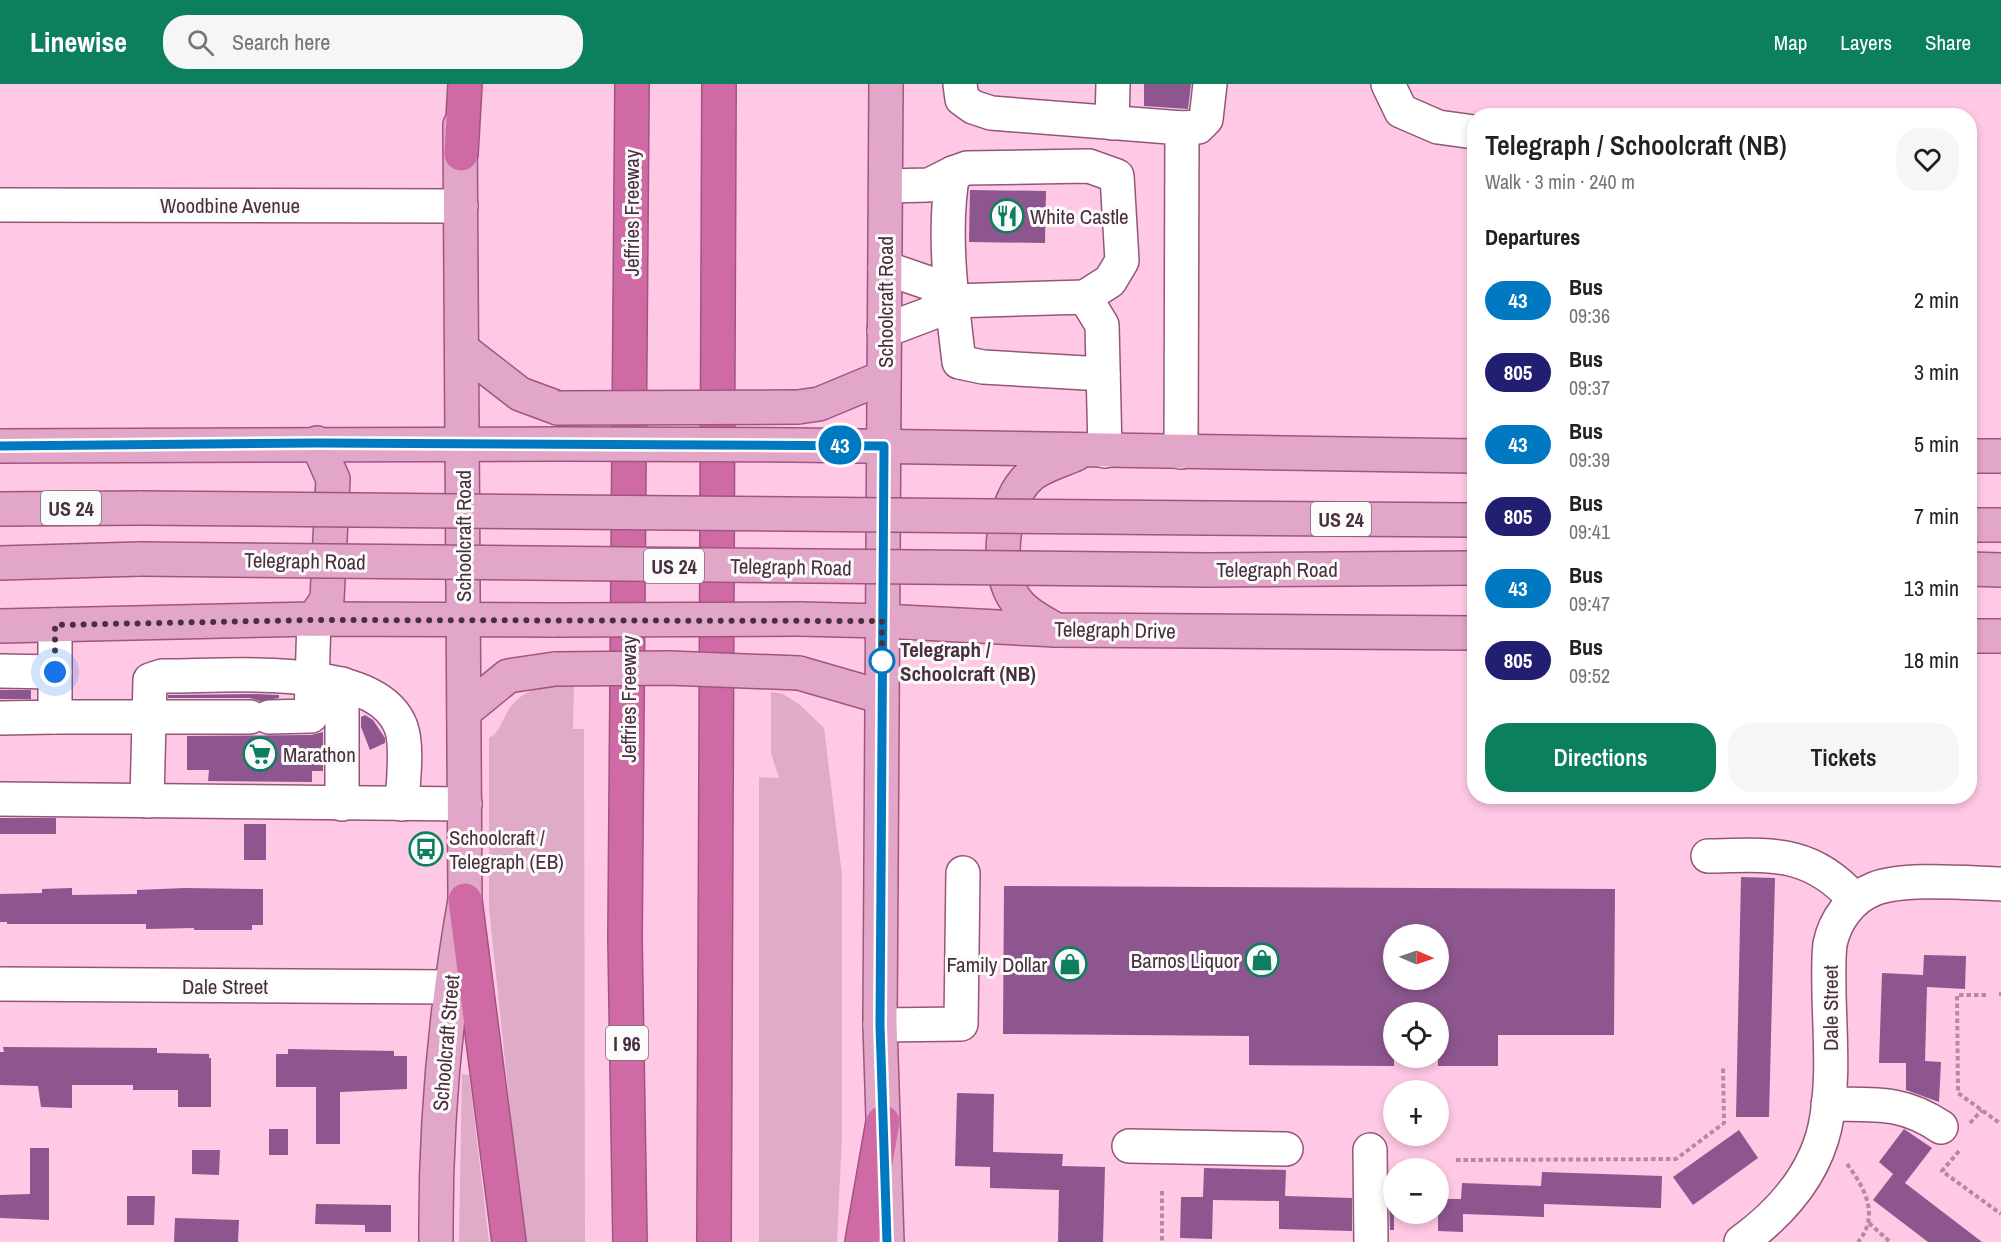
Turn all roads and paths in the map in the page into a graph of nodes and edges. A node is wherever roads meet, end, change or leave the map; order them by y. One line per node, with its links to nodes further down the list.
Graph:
1 (459, 84): 13 (main road, Schoolcraft Road)
2 (465, 84): 13 (highway)
3 (632, 84): 90 (highway, Jeffries Freeway / I 96)
4 (719, 84): 91 (highway)
5 (886, 84): 15 (main road, Schoolcraft Road)
6 (960, 84): 10 (street)
7 (1113, 84): 10 (street)
8 (1210, 84): 11 (street)
9 (1388, 84): 12 (street)
10 (1112, 123): 11 (street)
11 (1182, 128): 30 (street)
12 (1467, 131)
13 (461, 154): 17 (main road, Schoolcraft Road)
14 (953, 173): 15 (street); 19 (street); 20 (street)
15 (886, 186): 18 (main road, Schoolcraft Road)
16 (0, 205): 17 (street, Woodbine Avenue)
17 (461, 206): 22 (main road, Schoolcraft Road)
18 (885, 268): 20 (street); 21 (main road, Schoolcraft Road)
19 (1085, 297): 20 (street); 23 (street)
20 (952, 301): 21 (street); 23 (street)
21 (884, 331): 24 (main road, Schoolcraft Road)
22 (462, 349): 24 (main road, bridge); 26 (main road, Schoolcraft Road)
23 (1103, 374): 29 (street)
24 (884, 377): 28 (main road, Schoolcraft Road)
25 (317, 443): 26 (main road); 27 (main road); 42 (main road)
26 (463, 443): 28 (main road, bridge); 43 (main road, Schoolcraft Road)
27 (0, 446)
28 (884, 446): 29 (main road); 44 (main road, Schoolcraft Road)
29 (1094, 451): 30 (main road); 47 (main road)
30 (1181, 452): 31 (main road)
31 (1467, 456)
32 (1977, 456): 33 (main road)
33 (2001, 456)
34 (0, 509): 35 (main road, US 24, bridge)
35 (1467, 520)
36 (1977, 525): 37 (main road)
37 (2001, 525)
38 (0, 562): 39 (main road, Telegraph Road / US 24, bridge)
39 (1467, 568)
40 (1977, 569): 41 (main road)
41 (2001, 570)
42 (314, 620): 43 (main road, Telegraph Drive); 45 (main road, Telegraph Drive); 53 (street)
43 (464, 620): 44 (main road, Telegraph Drive, bridge); 55 (main road, Schoolcraft Road)
44 (882, 621): 47 (main road, Telegraph Drive); 54 (main road, Schoolcraft Road)
45 (55, 625): 46 (main road, Telegraph Drive); 52 (street)
46 (0, 626)
47 (1056, 630): 48 (main road, Telegraph Drive)
48 (1467, 633)
49 (1977, 636): 50 (main road)
50 (2001, 636)
51 (0, 671): 52 (street)
52 (55, 672): 56 (street)
53 (327, 680): 57 (street); 57 (street); 61 (street); 62 (street)
54 (882, 697): 55 (main road, bridge); 73 (main road, Schoolcraft Road)
55 (464, 711): 63 (main road, Schoolcraft Road)
56 (56, 717): 57 (street); 58 (street)
57 (148, 717): 60 (street)
58 (0, 718)
59 (0, 800): 60 (street)
60 (147, 801): 61 (street)
61 (342, 804): 62 (street)
62 (402, 804): 63 (street)
63 (465, 804): 64 (main road, Schoolcraft Road)
64 (465, 844): 68 (main road, Schoolcraft Street)
65 (1708, 856): 69 (street)
66 (963, 873): 73 (street)
67 (2001, 884): 69 (street, Dale Street)
68 (465, 900): 71 (main road, Schoolcraft Street); 89 (highway)
69 (1855, 900): 75 (street, Dale Street)
70 (0, 984): 71 (street, Dale Street)
71 (449, 987): 88 (main road, Schoolcraft Street)
72 (1986, 995): 76 (path)
73 (880, 1025): 77 (main road)
74 (1723, 1066): 83 (path)
75 (1828, 1104): 79 (street); 96 (street, Dale Street)
76 (1982, 1110): 78 (path); 79 (path)
77 (883, 1122): 92 (highway); 93 (main road)
78 (2001, 1124)
79 (1955, 1136): 86 (path)
80 (1129, 1146): 81 (street)
81 (1286, 1149)
82 (1371, 1150): 95 (street)
83 (1456, 1160)
84 (1847, 1164): 87 (path)
85 (1162, 1191): 94 (path)
86 (2001, 1214)
87 (1868, 1222): 97 (path); 98 (path)
88 (436, 1242)
89 (509, 1242)
90 (630, 1242)
91 (714, 1242)
92 (862, 1242)
93 (887, 1242)
94 (1162, 1242)
95 (1371, 1242)
96 (1741, 1242)
97 (1858, 1242)
98 (1890, 1242)

